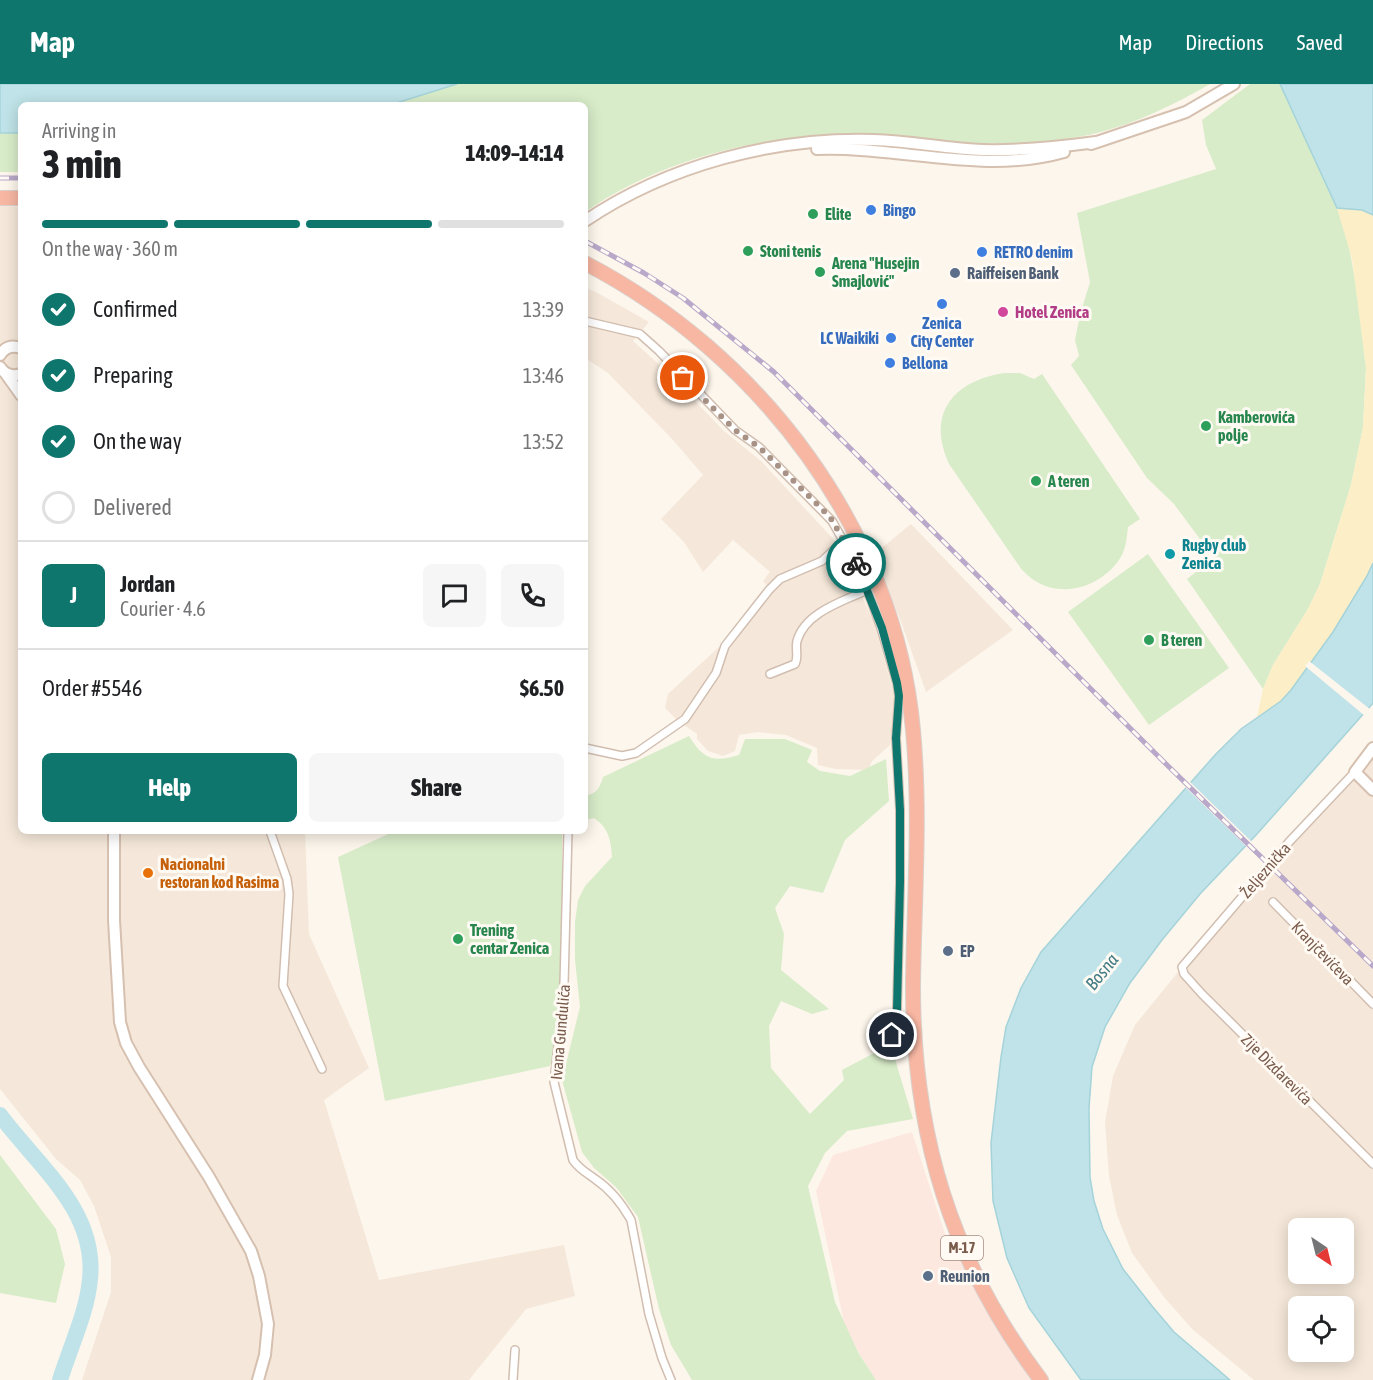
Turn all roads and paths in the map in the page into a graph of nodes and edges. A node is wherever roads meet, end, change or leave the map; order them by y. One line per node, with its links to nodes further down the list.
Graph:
1 (1234, 84): 4 (street)
2 (0, 198): 3 (highway)
3 (18, 198)
4 (588, 219)
5 (588, 265): 33 (highway, M-17)
6 (588, 322): 13 (street)
7 (0, 341): 8 (street)
8 (16, 347): 9 (street)
9 (0, 355)
10 (3, 371): 11 (street); 12 (street)
11 (18, 375)
12 (18, 391)
13 (843, 541): 14 (street); 17 (street)
14 (867, 590): 15 (street); 26 (street)
15 (770, 674)
16 (1373, 748): 18 (street)
17 (588, 749)
18 (1363, 766): 19 (street); 24 (street, Željeznička)
19 (1373, 790)
20 (114, 834): 30 (street)
21 (271, 834): 27 (street)
22 (568, 834): 32 (street, Ivana Gundulića)
23 (1273, 902): 25 (street, Kranjčevićeva)
24 (1182, 971): 28 (street, Zije Dizdarevića)
25 (1373, 1004)
26 (892, 1035)
27 (322, 1069)
28 (1373, 1164)
29 (515, 1350): 31 (street)
30 (258, 1380)
31 (513, 1380)
32 (671, 1380)
33 (1041, 1380)

